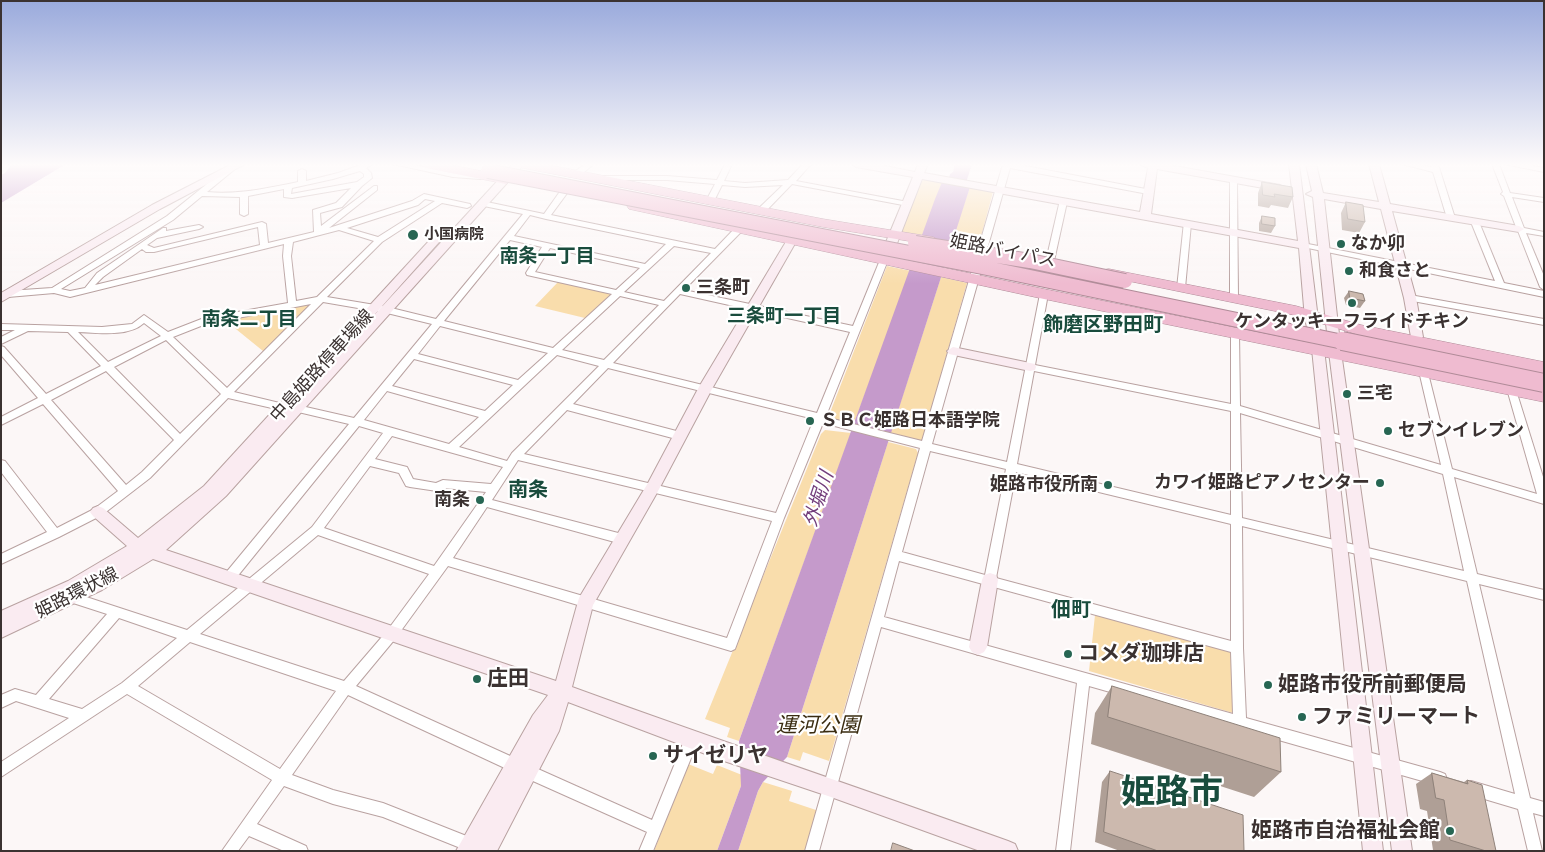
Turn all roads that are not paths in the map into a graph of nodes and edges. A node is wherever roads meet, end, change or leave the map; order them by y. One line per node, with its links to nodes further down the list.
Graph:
1 (161, 204): 76 (street)
2 (188, 204): 70 (street)
3 (199, 204): 48 (street)
4 (246, 204): 32 (street)
5 (340, 204): 46 (street)
6 (354, 204): 46 (street)
7 (413, 204): 41 (street)
8 (435, 204): 52 (street)
9 (457, 204): 30 (street)
10 (481, 204): 83 (street, 中島姫路停車場線)
11 (485, 204): 34 (street)
12 (556, 204): 35 (street)
13 (621, 204): 42 (highway)
14 (651, 204): 62 (highway, 姫路バイパス, bridge)
15 (682, 204): 44 (highway, 姫路バイパス)
16 (724, 204): 33 (highway)
17 (768, 204): 33 (street)
18 (908, 204): 49 (street)
19 (993, 204): 59 (street)
20 (1063, 204): 63 (street)
21 (1073, 204): 36 (street)
22 (1147, 204): 36 (street)
23 (1233, 204): 45 (street)
24 (1300, 204): 55 (street)
25 (1319, 204): 60 (street)
26 (1368, 204): 31 (street)
27 (1385, 204): 31 (street)
28 (1447, 204): 37 (street)
29 (1509, 204): 43 (street)
30 (467, 206): 83 (street, 中島姫路停車場線)
31 (1386, 207): 37 (street); 64 (street)
32 (247, 211)
33 (761, 211): 49 (highway)
34 (528, 213): 35 (street); 50 (street)
35 (546, 217): 54 (street)
36 (1145, 217): 39 (street)
37 (1452, 218): 38 (street)
38 (1475, 222): 43 (street); 67 (street)
39 (1187, 224): 45 (street); 68 (street)
40 (199, 227): 48 (street)
41 (338, 228): 46 (street); 52 (street)
42 (740, 228): 53 (highway); 61 (street)
43 (1520, 229): 47 (street); 69 (street)
44 (841, 232): 84 (highway, bridge); 108 (highway, 姫路バイパス)
45 (1232, 232): 55 (street); 79 (street)
46 (318, 233): 51 (street)
47 (1544, 234)
48 (154, 236): 56 (street)
49 (901, 236): 59 (highway); 62 (street)
50 (508, 237): 58 (street); 85 (street)
51 (289, 239): 57 (street); 80 (street)
52 (379, 240): 77 (street)
53 (792, 240): 62 (highway); 82 (street)
54 (672, 243): 61 (street); 65 (street)
55 (1304, 245): 60 (street); 84 (street)
56 (142, 246): 57 (street); 71 (street)
57 (264, 246): 71 (street)
58 (547, 246): 65 (street); 73 (street)
59 (978, 248): 63 (highway); 66 (street)
60 (1324, 249): 64 (street); 86 (street)
61 (716, 252): 72 (street)
62 (882, 253): 66 (highway); 91 (street); 97 (highway, bridge); 109 (highway, 姫路バイパス, bridge)
63 (1050, 261): 68 (highway)
64 (1400, 263): 67 (street); 78 (street)
65 (647, 267): 73 (street)
66 (973, 278): 74 (highway); 99 (street)
67 (1500, 284): 75 (street)
68 (1181, 288): 79 (highway)
69 (1544, 288)
70 (54, 290): 71 (street); 76 (street)
71 (88, 290)
72 (679, 291): 81 (street); 82 (street)
73 (619, 293): 81 (street); 98 (street)
74 (1044, 294): 92 (highway); 105 (street)
75 (1544, 294)
76 (5, 296)
77 (322, 298): 80 (street); 83 (street); 115 (street)
78 (1410, 298): 87 (street); 94 (street)
79 (1234, 299): 84 (highway)
80 (292, 303): 93 (street)
81 (666, 304): 103 (street)
82 (752, 307): 91 (street); 112 (street)
83 (382, 309): 85 (street); 119 (street, 中島姫路停車場線)
84 (1311, 317): 86 (highway); 97 (street)
85 (437, 322): 98 (street); 101 (street)
86 (1333, 322): 94 (highway); 100 (street); 106 (highway)
87 (1544, 322)
88 (1, 328): 89 (street)
89 (27, 328): 90 (street); 95 (street)
90 (70, 329): 93 (street); 104 (street)
91 (856, 330): 122 (street)
92 (1235, 332): 97 (highway); 120 (street)
93 (167, 336): 104 (street); 115 (street)
94 (1417, 337): 102 (highway)
95 (1, 341)
96 (1, 349): 117 (street)
97 (1318, 349): 100 (highway); 127 (street)
98 (556, 351): 103 (street); 110 (street)
99 (953, 351): 105 (street); 130 (street)
100 (1336, 352): 107 (highway); 111 (highway); 129 (street)
101 (410, 355): 110 (street); 113 (street)
102 (1544, 362)
103 (607, 364): 112 (street); 118 (street)
104 (106, 366): 117 (street); 128 (street)
105 (1030, 367): 120 (street); 136 (street)
106 (1544, 368)
107 (1424, 371): 111 (highway); 137 (street)
108 (1544, 375)
109 (1544, 383)
110 (520, 384): 121 (street)
111 (1516, 386): 114 (highway); 116 (highway); 141 (street)
112 (706, 387): 122 (street); 126 (street)
113 (384, 388): 121 (street); 124 (street)
114 (1544, 389)
115 (227, 394): 119 (street); 128 (street)
116 (1544, 396)
117 (44, 398): 123 (street); 140 (street)
118 (566, 406): 126 (street); 132 (street)
119 (291, 408): 124 (street); 150 (street, 中島姫路停車場線)
120 (1235, 408): 127 (street); 145 (street)
121 (486, 415): 131 (street)
122 (820, 417): 130 (street); 144 (street)
123 (1, 421)
124 (356, 422): 125 (street); 157 (street)
125 (389, 432): 131 (street); 133 (street)
126 (680, 436): 138 (street)
127 (1327, 437): 129 (street); 149 (street)
128 (181, 442): 140 (street)
129 (1349, 444): 137 (street); 151 (street)
130 (926, 445): 136 (street); 152 (street)
131 (450, 449): 135 (street)
132 (516, 456): 135 (street); 138 (street)
133 (367, 461): 139 (street); 146 (street)
134 (1, 464): 147 (street)
135 (509, 465): 139 (street)
136 (1011, 466): 145 (street); 158 (street)
137 (1447, 472): 141 (street); 156 (street)
138 (653, 486): 144 (street); 148 (street)
139 (493, 488): 142 (street)
140 (126, 490): 143 (street)
141 (1544, 500)
142 (484, 502): 148 (street); 154 (street)
143 (98, 512): 147 (street); 150 (street)
144 (779, 518): 162 (street)
145 (1238, 520): 149 (street); 170 (street)
146 (316, 530): 155 (street); 159 (street)
147 (56, 534): 153 (street)
148 (622, 539): 162 (street)
149 (1339, 544): 151 (street); 180 (street)
150 (145, 550): 157 (street); 161 (street, 姫路環状線); 164 (street, 姫路環状線)
151 (1363, 550): 156 (street); 181 (street)
152 (894, 555): 158 (street); 165 (street)
153 (1, 559)
154 (445, 560): 155 (street); 162 (street)
155 (437, 572): 167 (street)
156 (1471, 577): 160 (street); 186 (street)
157 (228, 579): 159 (street)
158 (990, 580): 169 (street); 170 (street)
159 (249, 586): 167 (street); 168 (street)
160 (1544, 595)
161 (74, 598): 163 (street); 166 (street, 姫路環状線)
162 (585, 603): 174 (street)
163 (116, 613): 168 (street); 176 (street)
164 (1, 619)
165 (876, 620): 169 (street); 185 (street)
166 (1, 631)
167 (391, 635): 173 (street); 174 (street)
168 (190, 636): 172 (street); 173 (street)
169 (978, 647): 171 (street)
170 (1237, 648): 178 (street)
171 (1084, 678): 178 (street); 196 (street)
172 (127, 687): 177 (street); 184 (street)
173 (346, 688): 182 (street); 184 (street)
174 (562, 691): 179 (street); 182 (street)
175 (1, 702): 176 (street)
176 (39, 702): 177 (street)
177 (84, 716): 183 (street)
178 (1240, 722): 180 (street)
179 (691, 741): 185 (street); 189 (street)
180 (1363, 757): 181 (street); 197 (street)
181 (1391, 765): 186 (street); 198 (street)
182 (522, 768): 189 (street); 190 (street)
183 (1, 770)
184 (282, 778): 188 (street); 190 (street)
185 (831, 787): 194 (street); 195 (street)
186 (1523, 802): 187 (street); 199 (street)
187 (1544, 809)
188 (246, 827): 191 (street); 192 (street)
189 (654, 828): 193 (street)
190 (474, 849)
191 (229, 851)
192 (301, 851)
193 (646, 851)
194 (812, 851)
195 (1008, 851)
196 (1063, 851)
197 (1372, 851)
198 (1402, 851)
199 (1535, 851)

